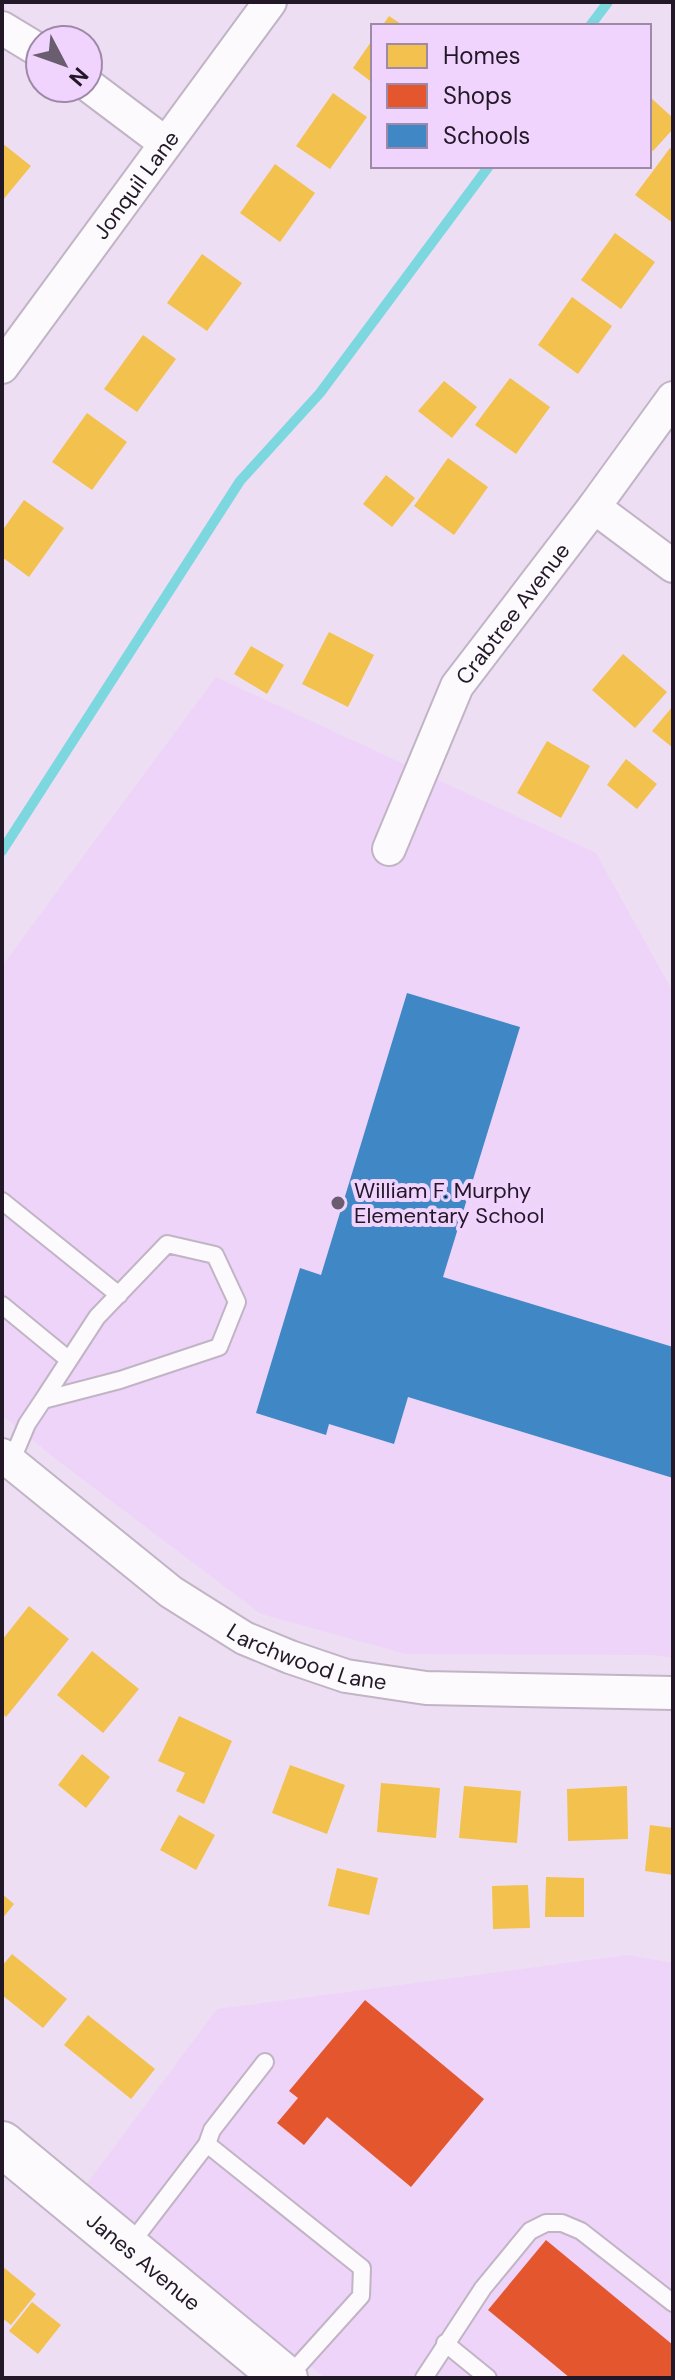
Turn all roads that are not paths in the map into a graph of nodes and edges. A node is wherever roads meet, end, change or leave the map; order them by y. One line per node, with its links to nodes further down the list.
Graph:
1 (270, 2): 5 (street, Jonquil Lane)
2 (2, 28): 3 (street)
3 (24, 41)
4 (104, 97): 5 (street)
5 (165, 143): 6 (street, Jonquil Lane)
6 (2, 367)
7 (673, 398): 8 (street, Crabtree Avenue)
8 (594, 507): 9 (street); 10 (street, Crabtree Avenue)
9 (673, 566)
10 (389, 849)
11 (2, 1201): 12 (lane)
12 (119, 1295): 14 (lane); 15 (lane)
13 (2, 1305): 14 (lane)
14 (69, 1360): 15 (lane)
15 (43, 1400): 16 (lane)
16 (5, 1464): 17 (street, Larchwood Lane)
17 (673, 1693)
18 (265, 2062): 20 (lane)
19 (2, 2144): 21 (street, Janes Avenue)
20 (207, 2144): 21 (lane); 24 (lane)
21 (128, 2248): 24 (street, Janes Avenue)
22 (673, 2303): 23 (lane)
23 (445, 2343): 25 (lane); 26 (lane)
24 (286, 2378)
25 (424, 2378)
26 (488, 2378)

